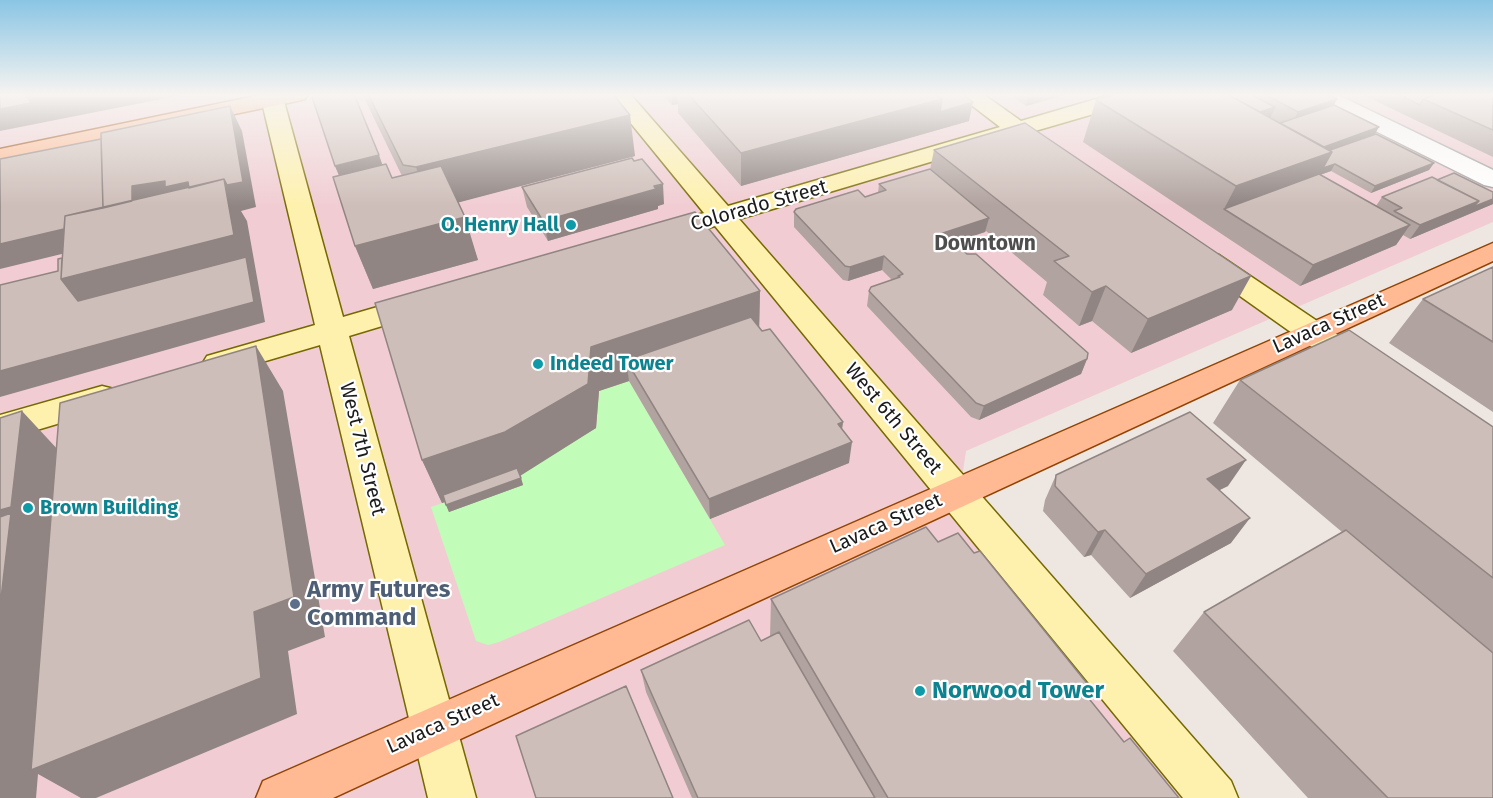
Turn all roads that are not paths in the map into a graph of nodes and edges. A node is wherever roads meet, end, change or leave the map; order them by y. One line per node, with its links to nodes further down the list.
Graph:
1 (116, 131): 8 (main road)
2 (288, 131): 15 (main road, West 7th Street)
3 (649, 131): 10 (main road, West 6th Street)
4 (1010, 131): 10 (main road, Colorado Street)
5 (1021, 131): 7 (main road)
6 (1394, 131): 9 (street)
7 (1055, 154)
8 (0, 156)
9 (1493, 180)
10 (721, 216): 11 (main road, Colorado Street); 21 (main road, West 6th Street)
11 (636, 241)
12 (1190, 248): 16 (main road)
13 (1493, 250): 16 (main road, Lavaca Street)
14 (448, 296): 15 (main road)
15 (332, 331): 17 (main road); 22 (main road, West 7th Street)
16 (1311, 332): 18 (main road); 21 (main road, Lavaca Street)
17 (193, 371)
18 (1385, 383)
19 (126, 391): 20 (main road)
20 (0, 428)
21 (956, 493): 22 (main road, Lavaca Street); 25 (main road, West 6th Street)
22 (433, 729): 23 (main road, Lavaca Street); 24 (main road, West 7th Street)
23 (280, 798)
24 (452, 798)
25 (1214, 798)

